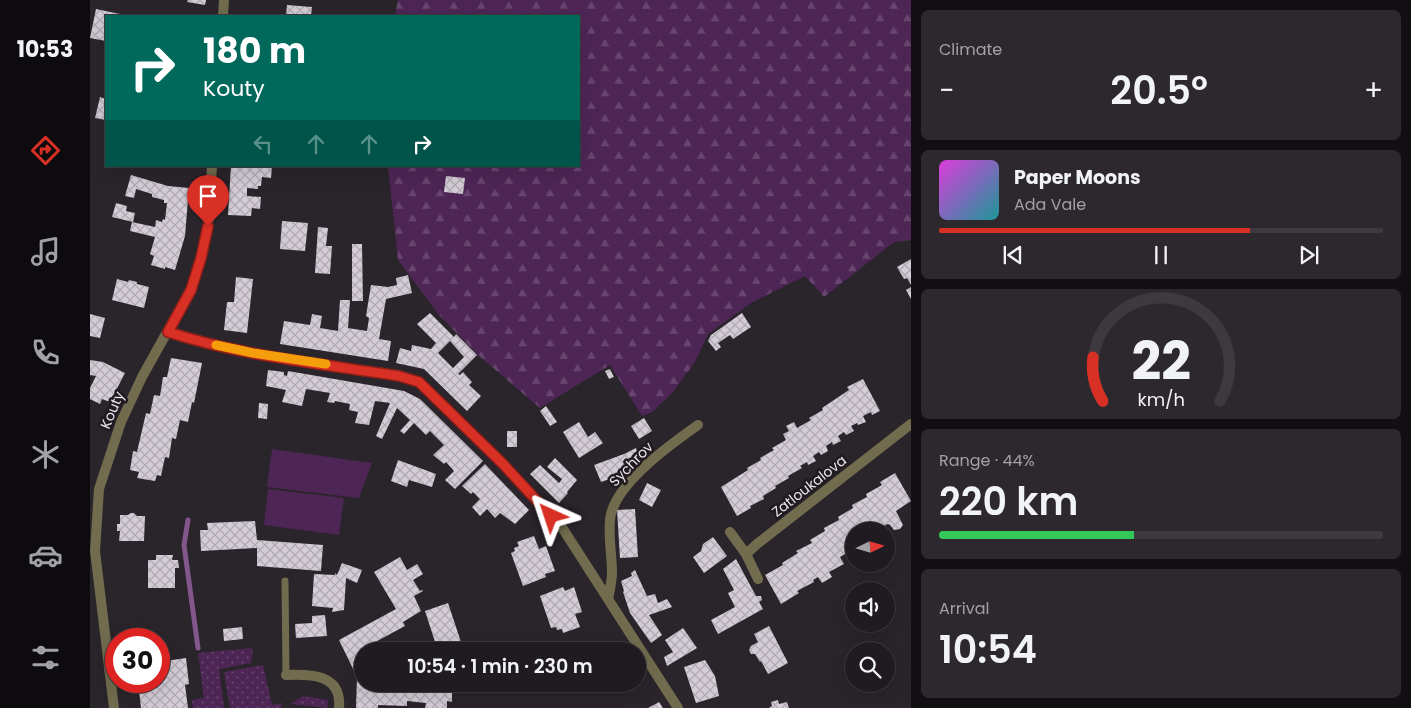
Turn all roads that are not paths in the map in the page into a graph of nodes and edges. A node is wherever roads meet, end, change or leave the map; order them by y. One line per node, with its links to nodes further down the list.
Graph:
1 (224, 0): 2 (street)
2 (223, 15)
3 (212, 167): 4 (street, Kouty)
4 (168, 332): 11 (street); 13 (street, Kouty)
5 (911, 424): 8 (street, Zatloukalova)
6 (698, 425): 11 (street, Sychrov)
7 (730, 532): 8 (street)
8 (746, 554): 9 (street)
9 (758, 579)
10 (285, 581): 12 (lane)
11 (608, 599): 15 (street)
12 (286, 675): 14 (street)
13 (114, 708)
14 (339, 708)
15 (678, 708)

